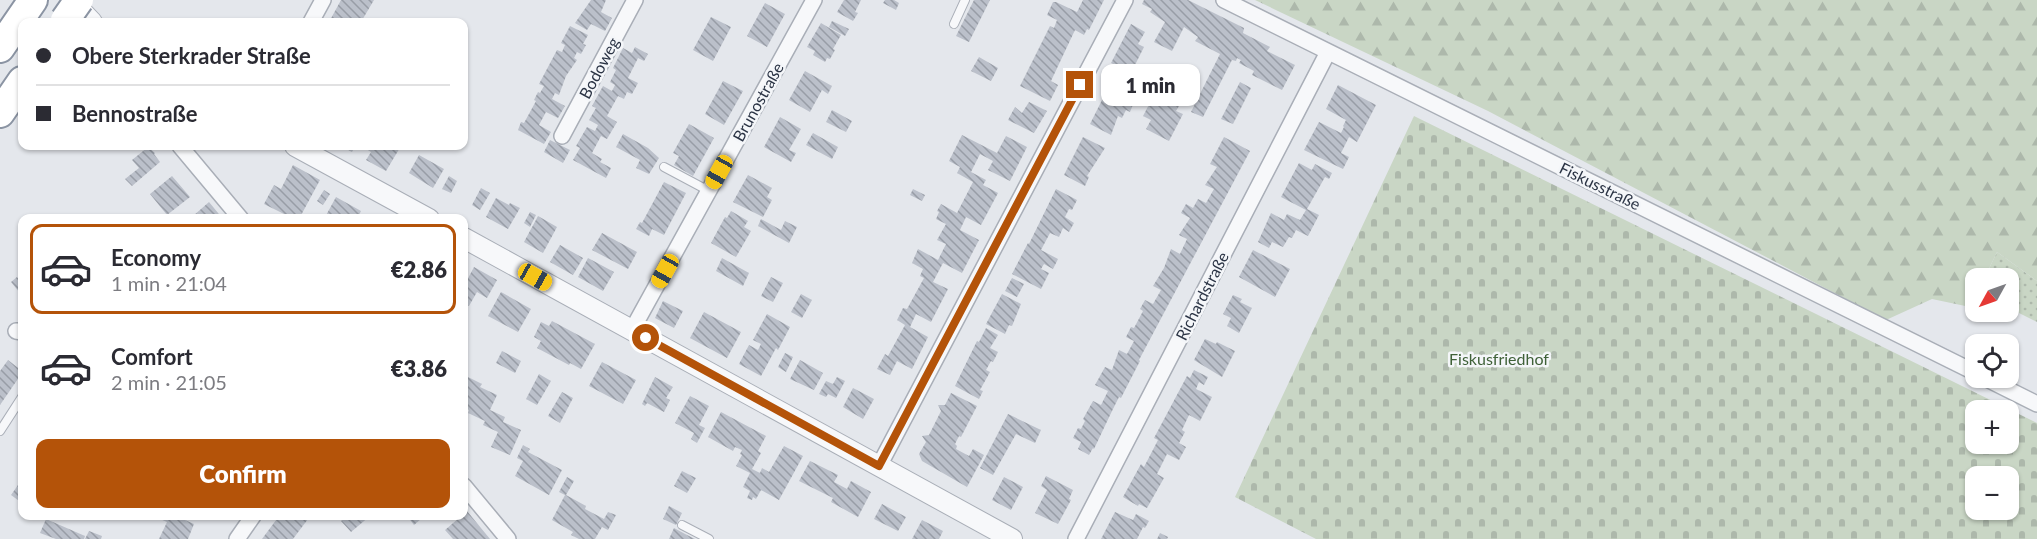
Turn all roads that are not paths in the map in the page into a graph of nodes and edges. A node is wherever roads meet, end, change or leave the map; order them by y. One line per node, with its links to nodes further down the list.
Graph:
1 (33, 0): 8 (highway)
2 (635, 0): 16 (street, Bodoweg)
3 (814, 0): 20 (street, Brunostraße)
4 (965, 0): 11 (lane)
5 (1125, 0): 30 (street)
6 (1224, 0): 13 (street, Fiskusstraße)
7 (318, 2): 9 (street)
8 (21, 18)
9 (312, 18)
10 (18, 22): 12 (highway)
11 (954, 24)
12 (0, 48)
13 (1328, 52): 25 (street, Fiskusstraße); 38 (street, Richardstraße)
14 (18, 87): 15 (highway)
15 (0, 113)
16 (562, 136)
17 (183, 150): 21 (street)
18 (302, 150): 22 (street)
19 (664, 167): 20 (lane)
20 (709, 191): 24 (street, Brunostraße)
21 (237, 214)
22 (420, 214)
23 (468, 240): 24 (street)
24 (632, 330): 30 (street)
25 (1965, 368)
26 (2005, 388): 28 (street)
27 (18, 403): 29 (lane)
28 (2037, 404)
29 (0, 431)
30 (879, 466): 37 (street)
31 (468, 491): 35 (street)
32 (250, 520): 34 (street)
33 (682, 525): 36 (lane)
34 (237, 539)
35 (508, 539)
36 (709, 539)
37 (1012, 539)
38 (1076, 539)

